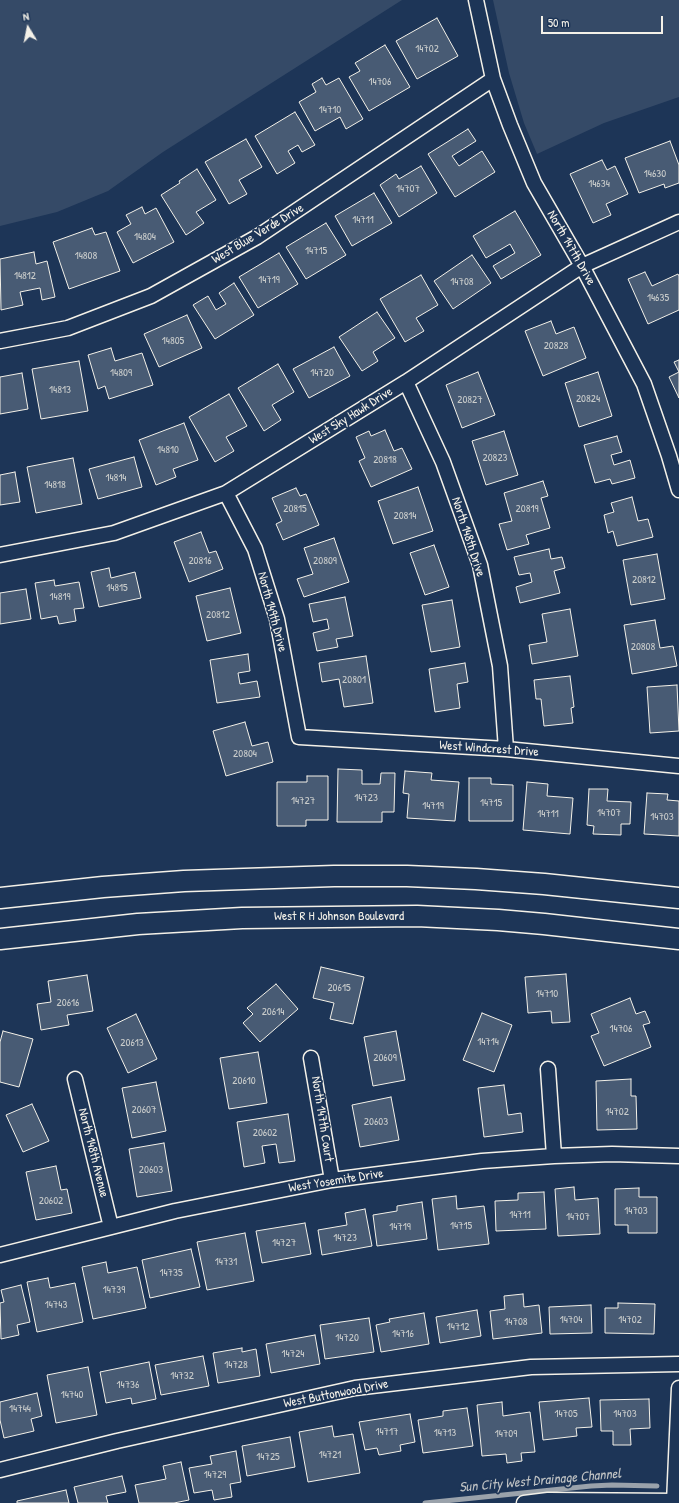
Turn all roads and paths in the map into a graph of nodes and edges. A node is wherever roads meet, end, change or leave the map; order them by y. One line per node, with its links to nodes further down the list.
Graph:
1 (476, 0): 2 (street, North 147th Drive)
2 (493, 79): 4 (street, North 147th Drive); 5 (street, West Blue Verde Drive)
3 (679, 222): 4 (street, West Sky Hawk Drive)
4 (582, 266): 6 (street, West Sky Hawk Drive); 7 (street, North 147th Drive)
5 (0, 341)
6 (406, 382): 9 (street, West Sky Hawk Drive); 12 (street, North 148th Drive)
7 (674, 453): 8 (street, North 147th Drive)
8 (679, 490)
9 (226, 493): 10 (street, West Sky Hawk Drive); 11 (street, North 149th Drive)
10 (0, 555)
11 (299, 737): 12 (street, West Windcrest Drive)
12 (506, 749): 13 (street, West Windcrest Drive)
13 (679, 766)
14 (0, 898): 15 (main road)
15 (679, 898)
16 (679, 938): 17 (main road, West R H Johnson Boulevard)
17 (0, 939)
18 (311, 1058): 23 (street, North 147th Court)
19 (548, 1069): 21 (street)
20 (75, 1079): 24 (street, North 148th Avenue)
21 (554, 1156): 22 (street, West Yosemite Drive); 23 (street, West Yosemite Drive)
22 (679, 1156)
23 (332, 1180): 24 (street, West Yosemite Drive)
24 (111, 1227): 25 (street, West Yosemite Drive)
25 (0, 1255)
26 (679, 1364): 28 (street, West Buttonwood Drive)
27 (679, 1388): 29 (street)
28 (0, 1470)
29 (676, 1502): 30 (street)
30 (524, 1503)

